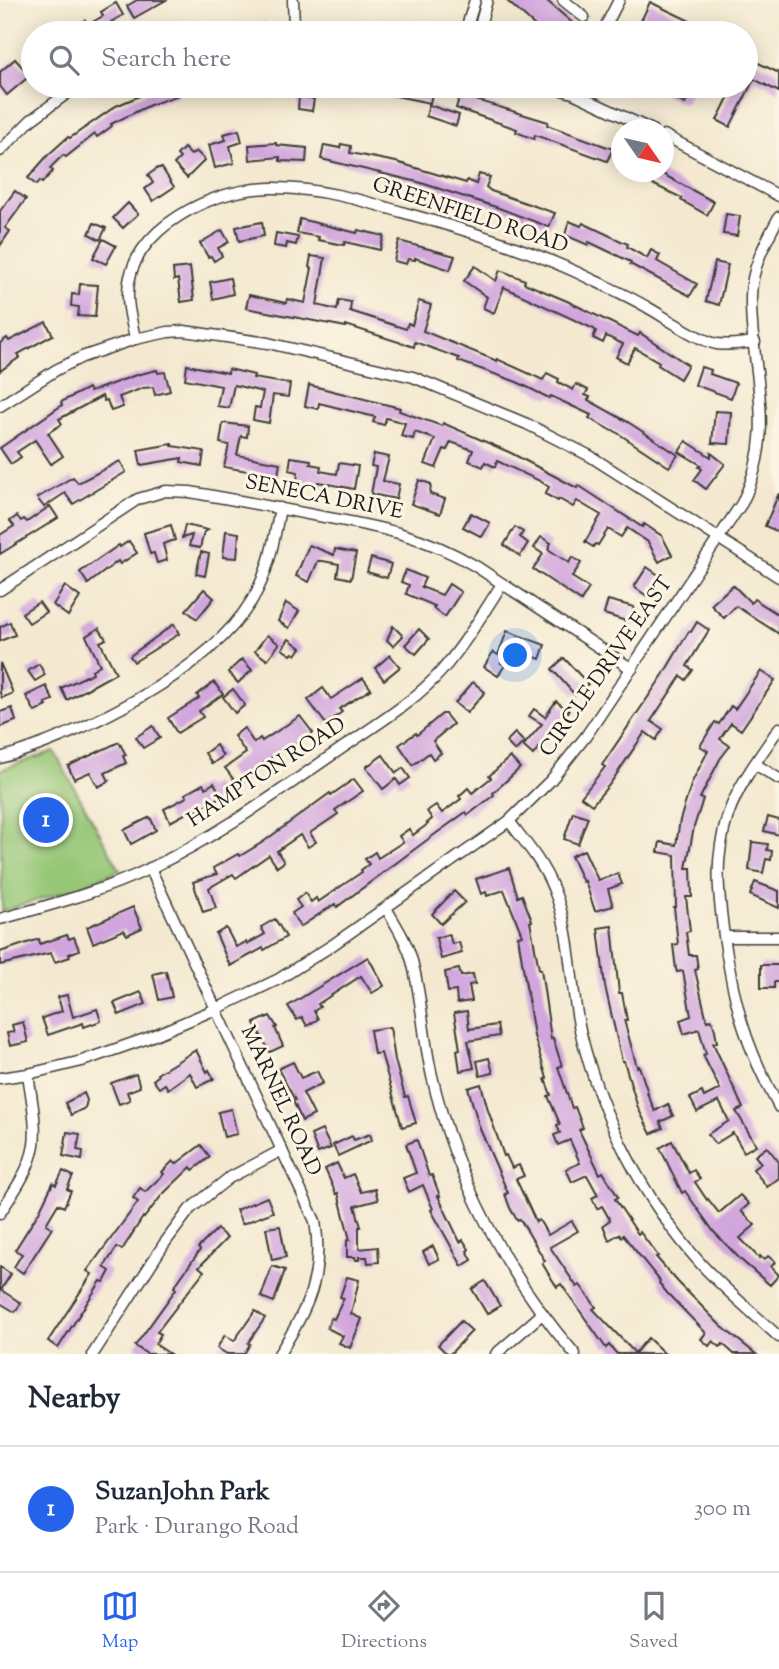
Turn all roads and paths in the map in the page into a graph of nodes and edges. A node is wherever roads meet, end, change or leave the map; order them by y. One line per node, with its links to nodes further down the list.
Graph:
1 (293, 0): 7 (street)
2 (475, 0): 8 (street)
3 (487, 0): 9 (street)
4 (563, 0): 6 (street)
5 (619, 0): 10 (street)
6 (584, 17)
7 (294, 21)
8 (469, 21)
9 (481, 21)
10 (608, 21)
11 (61, 98): 15 (street)
12 (592, 98): 13 (street)
13 (631, 119)
14 (674, 141): 16 (street)
15 (0, 151)
16 (779, 196)
17 (779, 217): 19 (street, CIRCLE DRIVE EAST)
18 (135, 339): 19 (street, GREENFIELD ROAD); 20 (street); 22 (street)
19 (755, 342): 22 (street, CIRCLE DRIVE EAST)
20 (0, 406)
21 (280, 508): 24 (street, SENECA DRIVE); 25 (street, SENECA DRIVE); 28 (street)
22 (718, 537): 23 (street); 26 (street, CIRCLE DRIVE EAST)
23 (779, 577)
24 (502, 584): 26 (street, SENECA DRIVE); 32 (street, HAMPTON ROAD)
25 (0, 590)
26 (632, 669): 31 (street, CIRCLE DRIVE EAST)
27 (779, 728): 29 (street)
28 (0, 758)
29 (755, 764): 30 (street); 35 (street)
30 (779, 779)
31 (509, 821): 33 (street, CIRCLE DRIVE EAST); 44 (street)
32 (150, 868): 34 (street, HAMPTON ROAD); 37 (street, MARNEL ROAD)
33 (386, 908): 37 (street, CIRCLE DRIVE EAST); 43 (street)
34 (0, 919)
35 (724, 937): 36 (street); 40 (street)
36 (779, 937)
37 (216, 1009): 38 (street, CIRCLE DRIVE EAST); 41 (street, MARNEL ROAD)
38 (28, 1074): 39 (street, CIRCLE DRIVE EAST); 42 (street)
39 (0, 1078)
40 (779, 1107)
41 (282, 1150): 45 (street); 46 (street, MARNEL ROAD)
42 (0, 1213)
43 (542, 1314): 47 (street); 48 (street)
44 (779, 1337)
45 (93, 1354)
46 (279, 1354)
47 (496, 1354)
48 (575, 1354)

